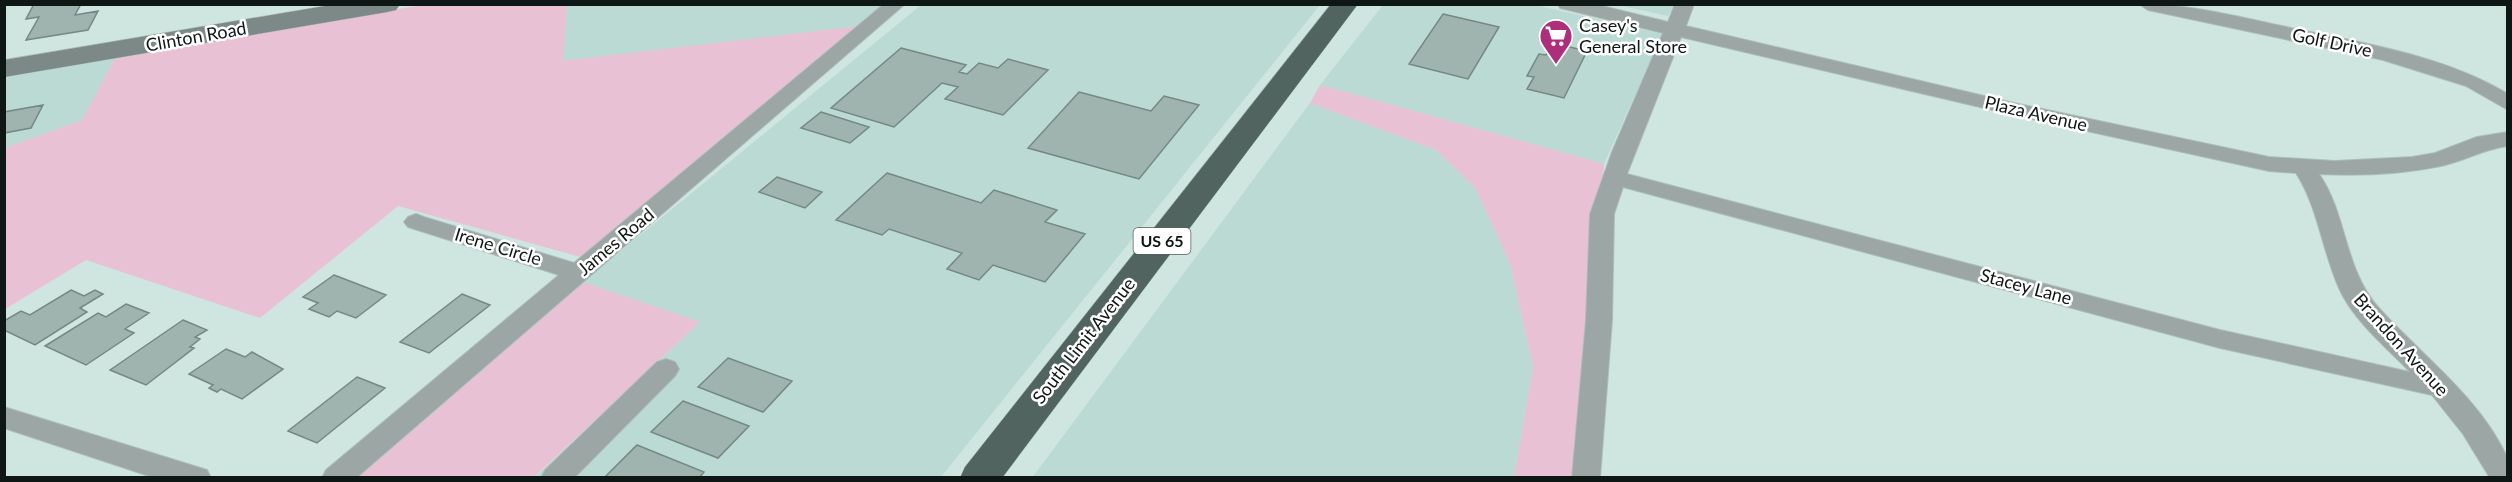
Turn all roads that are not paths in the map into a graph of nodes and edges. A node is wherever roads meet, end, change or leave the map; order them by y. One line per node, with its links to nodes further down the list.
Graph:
1 (387, 4): 8 (street, Clinton Road)
2 (896, 4): 14 (street, James Road)
3 (1344, 4): 21 (highway, South Limit Avenue / US 65)
4 (1566, 4): 7 (street, Plaza Avenue)
5 (1685, 4): 7 (street)
6 (2148, 4): 9 (street, Golf Drive)
7 (1674, 30): 11 (street, Plaza Avenue); 12 (street)
8 (4, 69)
9 (2508, 104)
10 (2508, 139): 11 (street, Plaza Avenue)
11 (2304, 168): 16 (street, Brandon Avenue)
12 (1614, 178): 16 (street, Stacey Lane); 22 (street)
13 (416, 222): 14 (street, Irene Circle)
14 (579, 273): 19 (street, James Road)
15 (666, 369): 20 (street)
16 (2440, 386): 23 (street, Brandon Avenue)
17 (4, 417): 18 (street)
18 (197, 477)
19 (336, 477)
20 (555, 477)
21 (979, 477)
22 (1586, 477)
23 (2506, 477)

